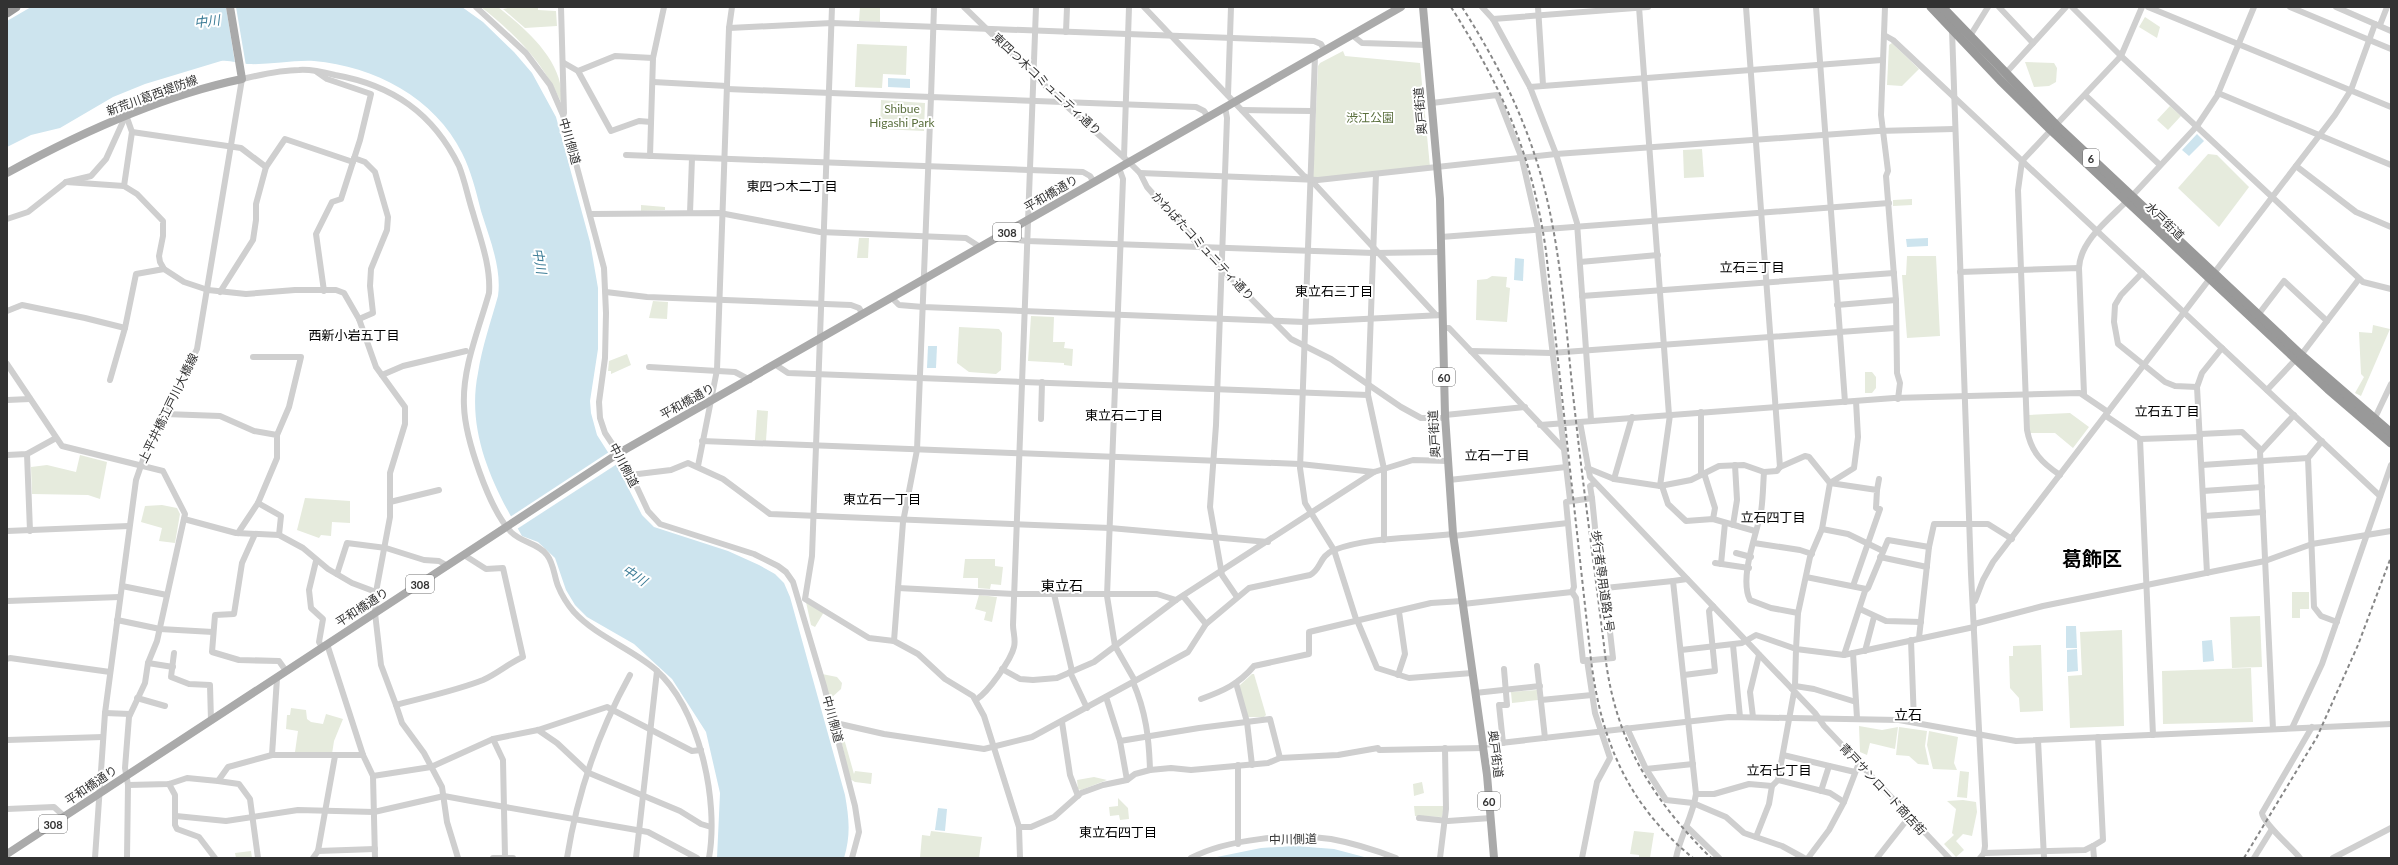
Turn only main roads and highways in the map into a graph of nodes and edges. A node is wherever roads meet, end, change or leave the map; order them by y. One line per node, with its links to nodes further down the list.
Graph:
1 (16, 7): 7 (highway)
2 (230, 7): 10 (main road, 新荒川葛西堤防線)
3 (1401, 7): 16 (main road, 平和橋通り / 308)
4 (1423, 7): 17 (main road, 奥戸街道 / 60)
5 (1931, 7): 8 (highway, 水戸街道 / 6)
6 (1942, 7): 8 (highway)
7 (7, 13)
8 (1962, 33): 9 (highway, 水戸街道 / 6); 9 (highway, 水戸街道 / 6)
9 (2054, 128): 11 (highway, 水戸街道 / 6)
10 (7, 173)
11 (2212, 276): 12 (highway, 水戸街道 / 6); 12 (highway, 水戸街道 / 6)
12 (2298, 357): 13 (highway, 水戸街道 / 6)
13 (2372, 424): 14 (highway, 水戸街道 / 6); 15 (highway, 水戸街道 / 6)
14 (2391, 433)
15 (2391, 443)
16 (7, 854)
17 (1494, 858)

